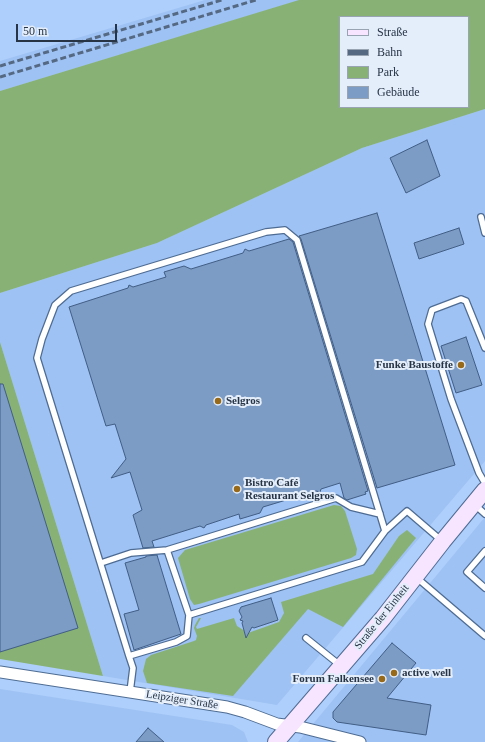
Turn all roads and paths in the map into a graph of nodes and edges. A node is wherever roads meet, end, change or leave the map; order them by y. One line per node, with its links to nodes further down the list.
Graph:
1 (481, 217): 2 (lane)
2 (485, 233)
3 (485, 348): 4 (lane)
4 (485, 483)
5 (485, 490): 6 (street, Straße der Einheit)
6 (479, 509): 9 (street, Straße der Einheit)
7 (380, 514): 8 (lane); 10 (lane); 12 (lane)
8 (385, 531): 9 (lane); 15 (lane)
9 (443, 541): 13 (street, Straße der Einheit)
10 (167, 550): 12 (lane); 15 (lane)
11 (485, 551): 14 (lane)
12 (101, 563): 18 (lane)
13 (415, 576): 16 (lane); 19 (street, Straße der Einheit)
14 (485, 588)
15 (189, 615): 18 (lane)
16 (485, 636)
17 (306, 638): 19 (lane)
18 (129, 656): 21 (lane)
19 (341, 667): 22 (street, Straße der Einheit)
20 (0, 672): 21 (street, Leipziger Straße)
21 (130, 692): 22 (street, Leipziger Straße)
22 (290, 726): 23 (street, Straße der Einheit); 24 (street, Leipziger Straße)
23 (276, 742)
24 (360, 742)

